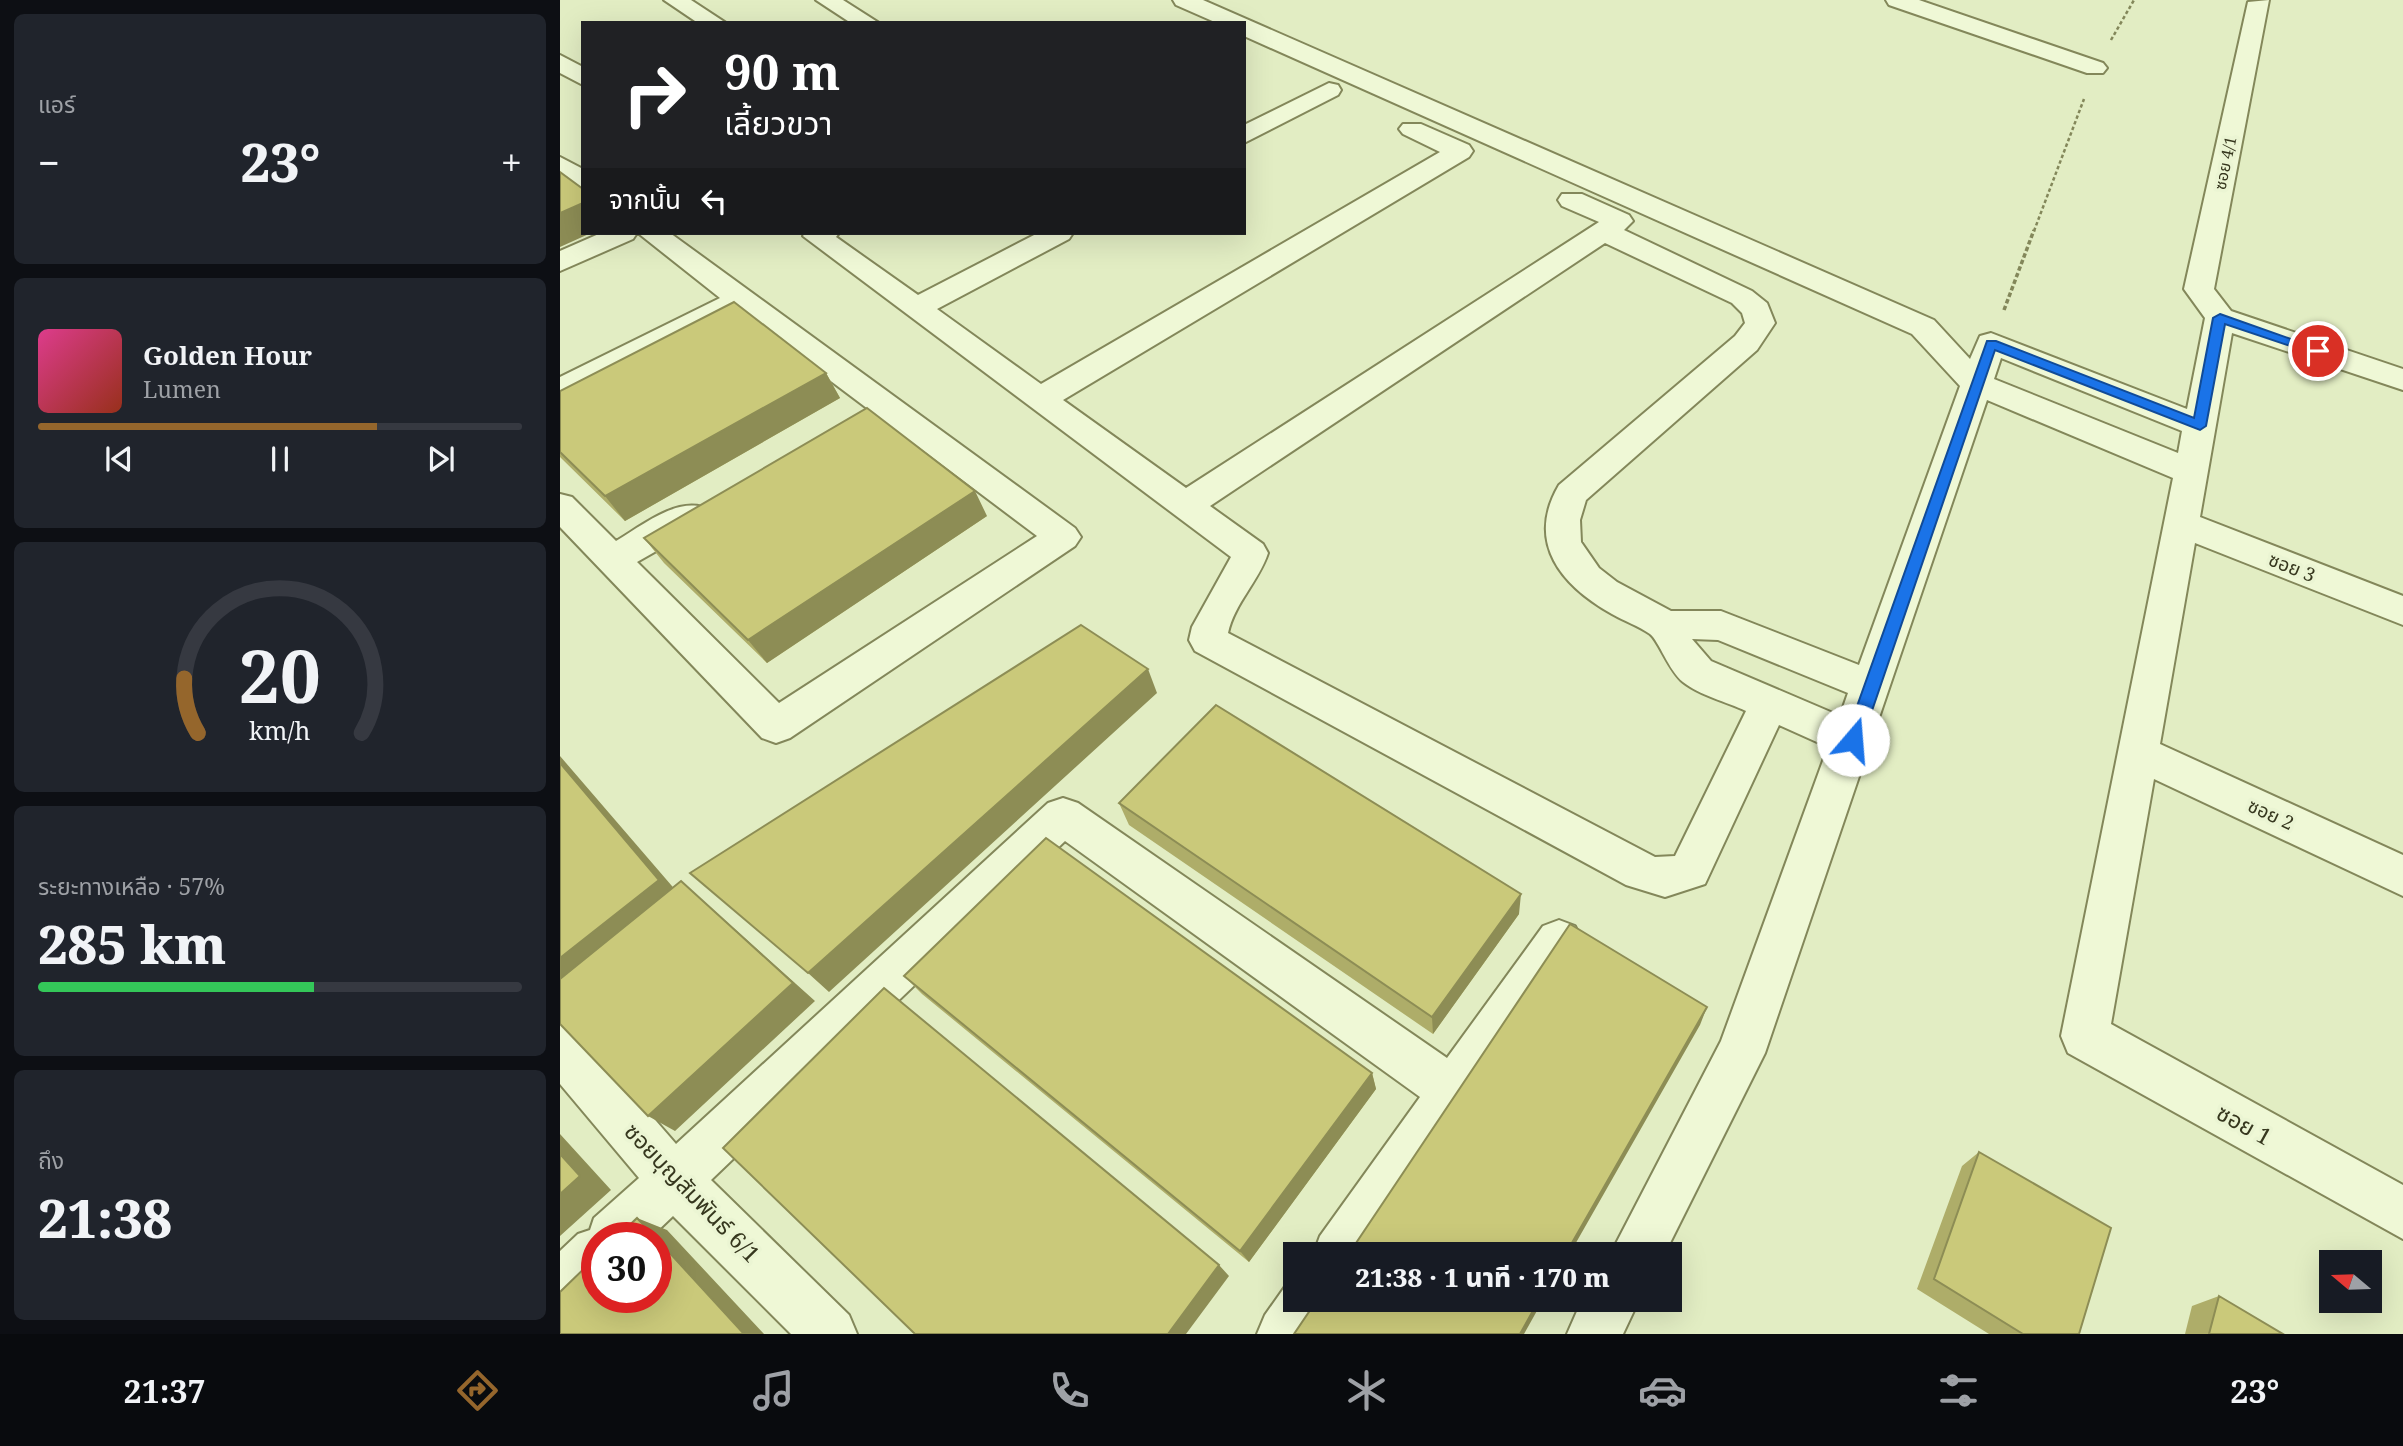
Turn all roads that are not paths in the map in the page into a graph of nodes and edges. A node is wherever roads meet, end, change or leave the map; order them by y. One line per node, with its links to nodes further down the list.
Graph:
1 (675, 0): 6 (street)
2 (827, 0): 7 (street)
3 (1184, 0): 8 (street)
4 (1897, 0): 11 (street)
5 (2259, 2): 25 (street, ซอย 4/1)
6 (712, 21)
7 (864, 21)
8 (1231, 21)
9 (1250, 35): 27 (street)
10 (560, 62): 12 (street)
11 (2095, 68)
12 (581, 77)
13 (1246, 134): 14 (street)
14 (1460, 151): 17 (street); 29 (street)
15 (560, 165): 16 (street)
16 (581, 180)
17 (1603, 232): 35 (street); 40 (street)
18 (619, 235): 22 (street)
19 (655, 235): 23 (street)
20 (819, 235): 24 (street)
21 (1055, 235): 24 (street)
22 (560, 262)
23 (741, 299): 28 (street); 30 (street)
24 (918, 307): 29 (street)
25 (2220, 318): 26 (street); 32 (street)
26 (2403, 380)
27 (1975, 383): 32 (street); 33 (street); 41 (street)
28 (560, 390)
29 (1042, 398): 35 (street)
30 (885, 405): 31 (street); 38 (street)
31 (849, 426)
32 (2200, 426): 33 (street)
33 (2191, 472): 37 (street)
34 (719, 499): 38 (street)
35 (1187, 504): 42 (street)
36 (560, 506): 38 (street)
37 (2181, 523): 39 (street, ซอย 3); 44 (street)
38 (612, 559)
39 (2403, 611)
40 (1667, 626): 41 (street); 42 (street)
41 (1871, 686): 43 (street)
42 (1769, 704): 43 (street)
43 (1853, 740): 53 (street)
44 (2138, 753): 45 (street, ซอย 2); 50 (street, ซอย 1)
45 (2403, 876)
46 (1559, 941): 48 (street)
47 (560, 1047): 49 (street, ซอยบุญสัมพันธ์ 6/1)
48 (1453, 1091): 49 (street); 52 (street)
49 (674, 1180): 51 (street); 58 (street, ซอยบุญสัมพันธ์ 6/1)
50 (2403, 1213)
51 (629, 1222)
52 (1348, 1242)
53 (1643, 1242)
54 (581, 1267): 55 (street)
55 (560, 1287)
56 (1300, 1312): 59 (street)
57 (1606, 1312): 60 (street)
58 (831, 1334)
59 (1284, 1334)
60 (1594, 1334)

